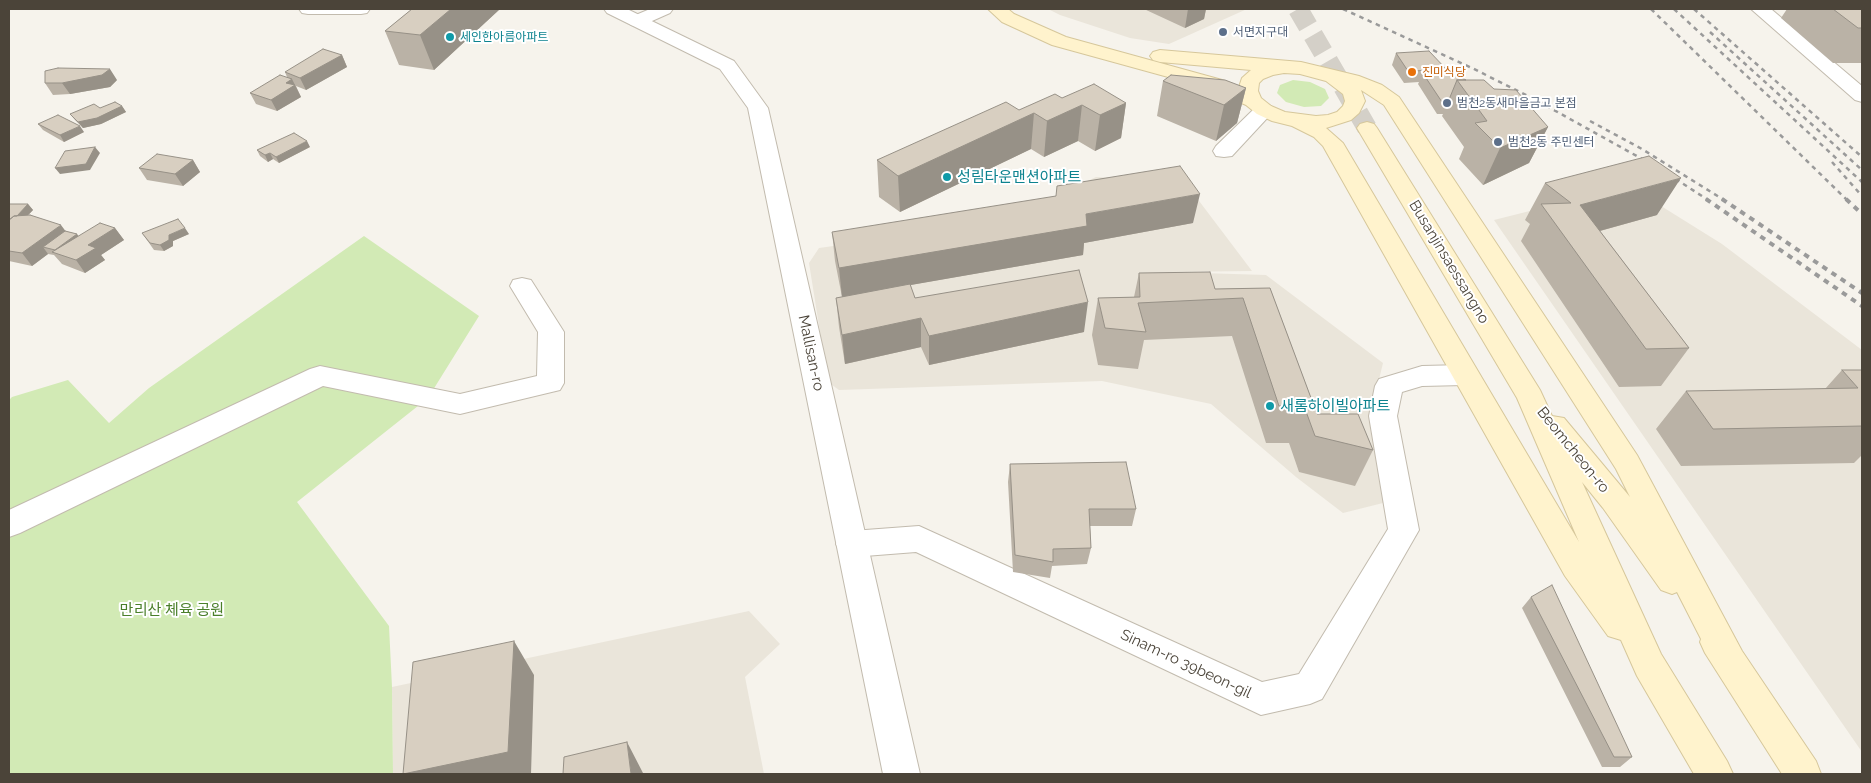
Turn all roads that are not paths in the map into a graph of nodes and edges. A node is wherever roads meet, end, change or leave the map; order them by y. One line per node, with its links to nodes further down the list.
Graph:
1 (308, 9): 2 (street)
2 (361, 9)
3 (613, 9): 7 (street, Mallisan-ro)
4 (664, 9): 7 (street)
5 (997, 9): 8 (main road)
6 (1760, 9): 11 (street)
7 (638, 21): 20 (street, Mallisan-ro)
8 (1059, 41): 9 (main road); 12 (main road)
9 (1284, 67): 10 (main road); 12 (main road)
10 (1318, 71): 13 (main road); 21 (main road)
11 (1862, 96)
12 (1258, 105): 13 (main road); 15 (street)
13 (1298, 121): 17 (main road)
14 (1367, 128): 18 (main road, Busanjinsaessangno)
15 (1224, 152)
16 (522, 286): 19 (street)
17 (1464, 375): 20 (street, Sinam-ro 39beon-gil); 22 (main road)
18 (1530, 397): 21 (main road, Beomcheon-ro); 22 (main road, Beomcheon-ro)
19 (9, 524)
20 (852, 544): 23 (street, Mallisan-ro)
21 (1727, 655): 25 (main road, Beomcheon-ro)
22 (1649, 666): 24 (main road, Beomcheon-ro)
23 (902, 774)
24 (1714, 774)
25 (1804, 774)

